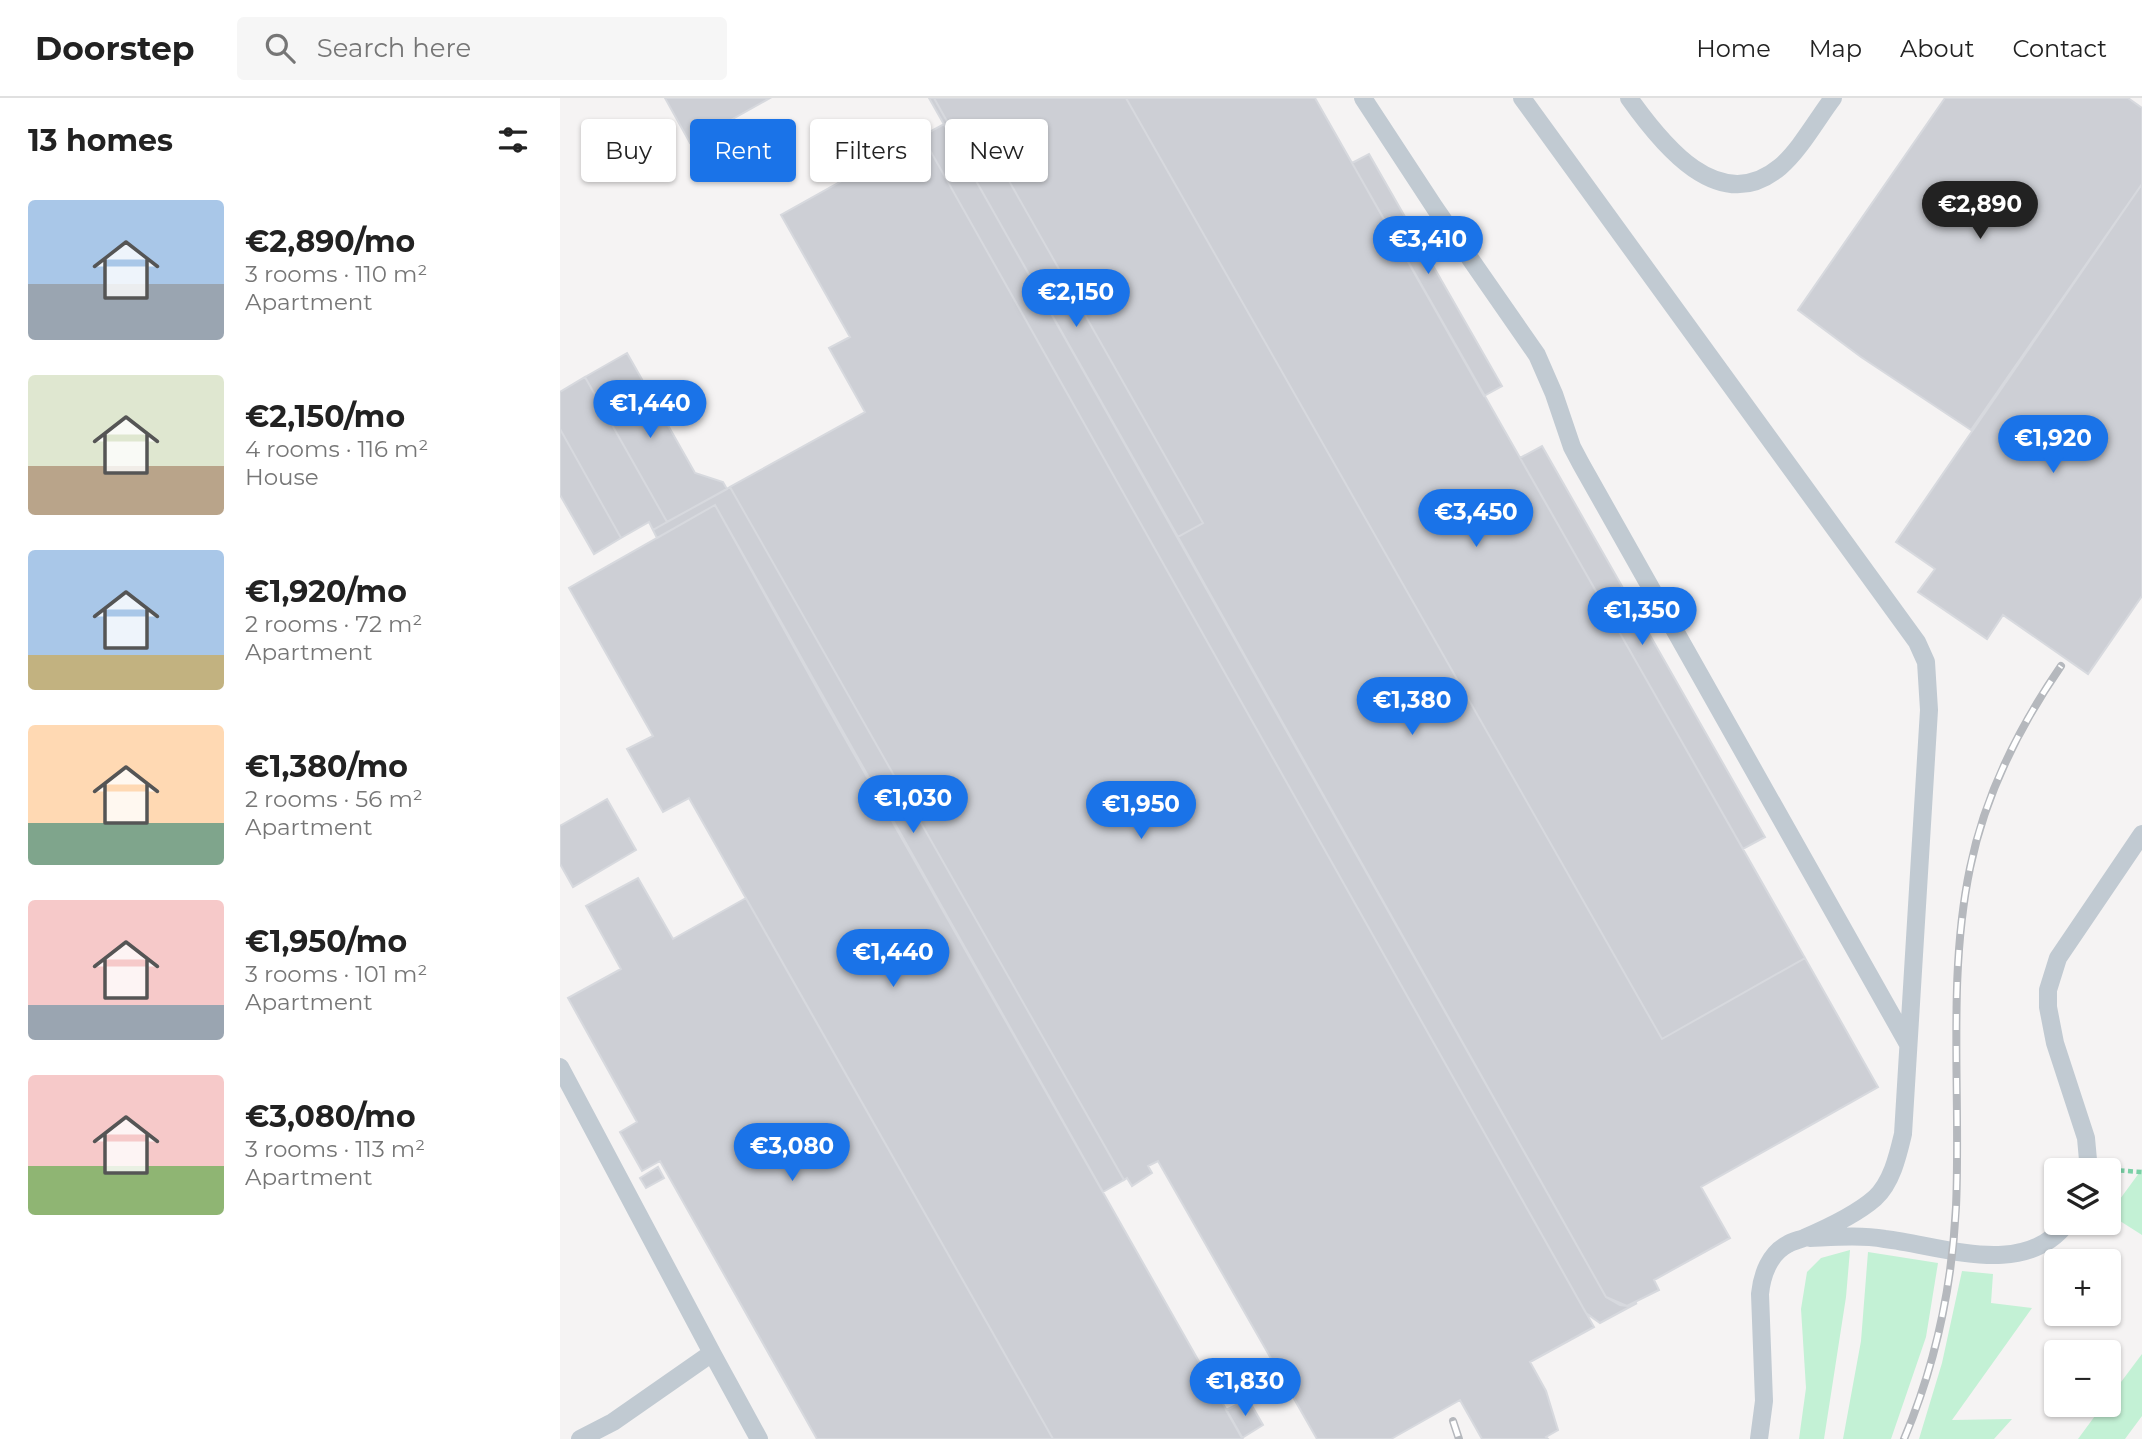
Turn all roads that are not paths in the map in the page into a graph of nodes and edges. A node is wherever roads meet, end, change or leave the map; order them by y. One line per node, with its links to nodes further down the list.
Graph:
1 (1363, 98): 6 (lane)
2 (1522, 98): 6 (lane)
3 (1629, 98): 4 (lane)
4 (1833, 98)
5 (2142, 834): 8 (lane)
6 (1908, 1044): 10 (lane)
7 (560, 1067): 11 (lane)
8 (2088, 1158)
9 (2055, 1235): 10 (lane)
10 (1802, 1239): 14 (lane)
11 (712, 1353): 12 (lane); 13 (lane)
12 (580, 1439)
13 (759, 1439)
14 (1759, 1439)

